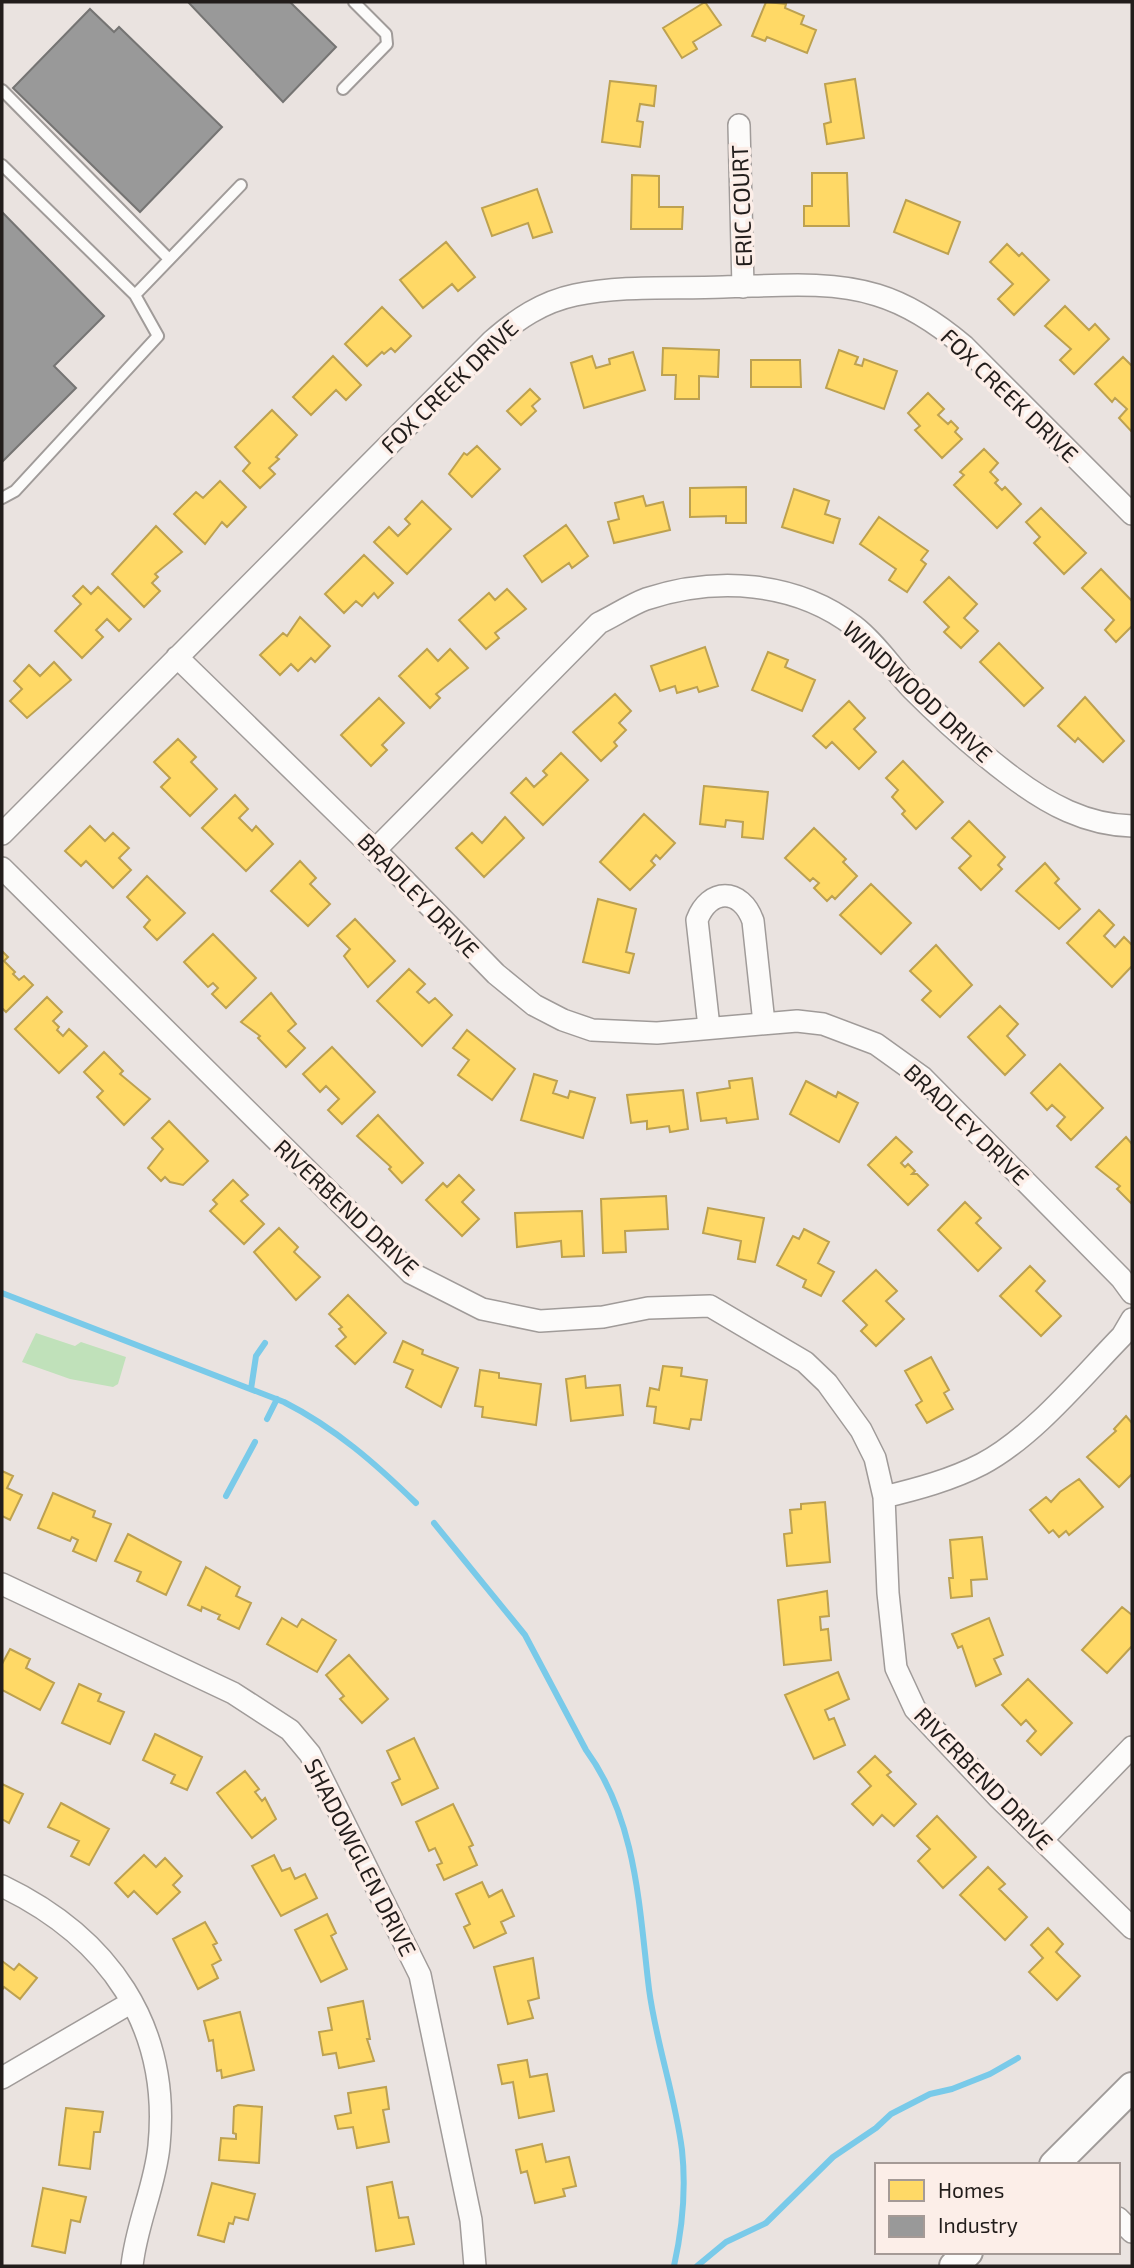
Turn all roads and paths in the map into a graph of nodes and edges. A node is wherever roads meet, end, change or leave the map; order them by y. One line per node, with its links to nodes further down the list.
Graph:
1 (354, 2): 2 (lane)
2 (343, 89)
3 (2, 90): 7 (lane)
4 (739, 125): 8 (street, ERIC COURT)
5 (2, 165): 9 (lane)
6 (241, 185): 7 (lane)
7 (169, 259): 9 (lane)
8 (743, 287): 11 (street, FOX CREEK DRIVE); 12 (street, FOX CREEK DRIVE)
9 (135, 295): 10 (lane)
10 (2, 498)
11 (1132, 514)
12 (177, 656): 14 (street, FOX CREEK DRIVE); 15 (street, BRADLEY DRIVE)
13 (1132, 826): 15 (street, WINDWOOD DRIVE)
14 (2, 834)
15 (375, 850): 18 (street, BRADLEY DRIVE)
16 (2, 868): 21 (street, RIVERBEND DRIVE)
17 (764, 1023): 18 (street, BRADLEY DRIVE); 18 (street); 19 (street, BRADLEY DRIVE)
18 (709, 1027)
19 (1132, 1293)
20 (1132, 1320): 21 (street)
21 (884, 1497): 24 (street, RIVERBEND DRIVE)
22 (2, 1584): 32 (street, SHADOWGLEN DRIVE)
23 (1132, 1747): 24 (street)
24 (1042, 1840): 26 (street, RIVERBEND DRIVE)
25 (2, 1886): 27 (street)
26 (1132, 1928)
27 (132, 2002): 28 (street); 31 (street)
28 (2, 2078)
29 (1132, 2087): 30 (street)
30 (1059, 2163)
31 (132, 2266)
32 (475, 2266)

